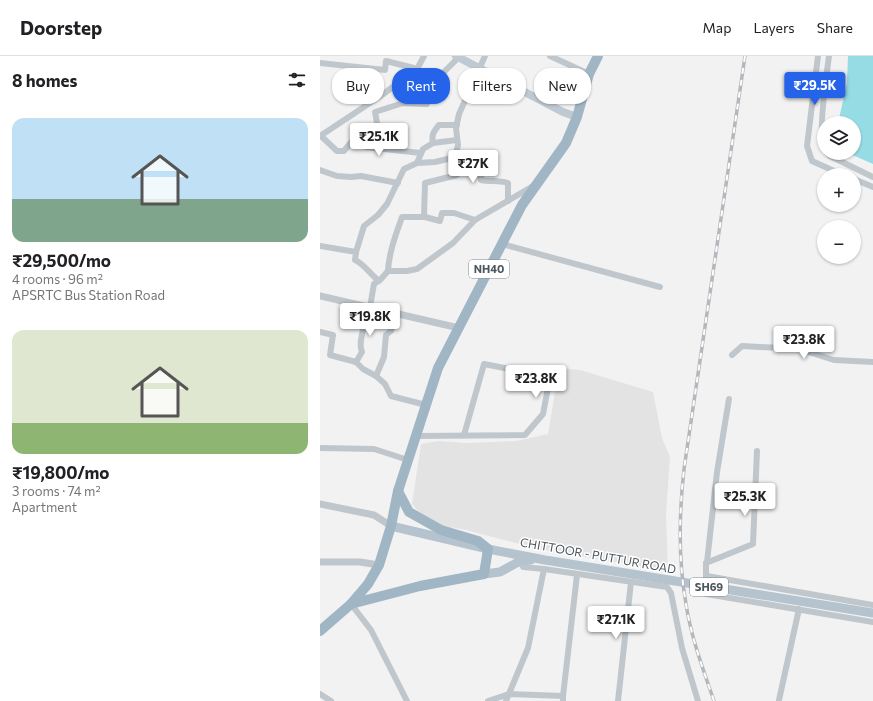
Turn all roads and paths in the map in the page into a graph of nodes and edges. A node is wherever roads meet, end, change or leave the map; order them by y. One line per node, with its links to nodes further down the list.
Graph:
1 (424, 56): 10 (street)
2 (485, 56): 13 (street)
3 (550, 56): 14 (street)
4 (598, 56): 15 (highway, NH40)
5 (818, 56): 33 (street)
6 (829, 56): 21 (street)
7 (457, 57): 11 (street); 12 (main road)
8 (320, 62): 9 (street)
9 (414, 68)
10 (420, 68)
11 (447, 68)
12 (476, 68)
13 (479, 68)
14 (576, 68)
15 (591, 70)
16 (392, 86): 25 (street)
17 (526, 93): 22 (main road)
18 (400, 104): 24 (street)
19 (465, 104): 23 (street)
20 (581, 104): 22 (highway, NH40)
21 (823, 116)
22 (577, 117): 39 (highway, NH40)
23 (457, 125): 26 (street); 27 (street)
24 (368, 134): 25 (street); 28 (street)
25 (320, 136)
26 (457, 140): 27 (street); 30 (street)
27 (433, 143): 28 (street)
28 (421, 153): 32 (street)
29 (476, 154): 30 (street)
30 (457, 157): 32 (street); 35 (street)
31 (838, 160): 36 (street)
32 (416, 163): 38 (street)
33 (828, 168)
34 (320, 170): 38 (street)
35 (459, 172): 41 (street); 42 (street)
36 (873, 177)
37 (861, 182): 40 (street)
38 (398, 183): 46 (street)
39 (536, 184): 41 (street); 44 (highway, NH40)
40 (873, 187)
41 (508, 201): 43 (street)
42 (424, 217): 43 (street); 47 (street)
43 (475, 220): 47 (street)
44 (502, 244): 49 (street); 54 (highway, NH40)
45 (320, 246): 46 (street)
46 (356, 252): 48 (street)
47 (388, 271): 48 (street)
48 (379, 281): 52 (street)
49 (660, 287)
50 (320, 296): 51 (street)
51 (361, 305): 52 (street); 57 (street)
52 (370, 308): 53 (street)
53 (395, 313): 54 (street); 59 (street)
54 (459, 328): 61 (highway, NH40)
55 (320, 332): 57 (street)
56 (732, 355): 58 (street)
57 (356, 362): 59 (street)
58 (873, 362)
59 (376, 376): 61 (street)
60 (729, 399): 74 (street)
61 (426, 405): 63 (highway, NH40)
62 (464, 435): 62 (street); 63 (street)
63 (416, 436): 66 (highway, NH40)
64 (320, 448): 66 (street)
65 (757, 451): 74 (street)
66 (408, 460): 67 (highway, NH40)
67 (398, 491): 69 (highway, NH40); 70 (highway)
68 (320, 504): 69 (street)
69 (391, 526): 70 (main road, CHITTOOR - PUTTUR ROAD / SH69); 75 (highway, NH40)
70 (488, 549): 71 (main road, CHITTOOR - PUTTUR ROAD / SH69); 76 (highway)
71 (518, 558): 73 (main road, CHITTOOR - PUTTUR ROAD / SH69); 76 (main road)
72 (320, 562): 75 (street)
73 (542, 563): 77 (street); 83 (main road, CHITTOOR - PUTTUR ROAD / SH69); 87 (street)
74 (706, 563): 78 (street)
75 (379, 565): 80 (highway, NH40)
76 (484, 574): 80 (highway, NH40)
77 (577, 574): 79 (street); 88 (street)
78 (707, 576): 81 (street); 82 (street)
79 (631, 582): 94 (street); 95 (street)
80 (351, 604): 85 (highway, NH40); 91 (street)
81 (873, 605)
82 (799, 609): 84 (street); 89 (street)
83 (873, 613)
84 (873, 622)
85 (320, 631)
86 (320, 694): 90 (street)
87 (509, 694): 88 (street); 92 (street); 93 (street)
88 (563, 698)
89 (779, 700)
90 (331, 701)
91 (407, 701)
92 (488, 701)
93 (506, 701)
94 (618, 701)
95 (698, 701)

